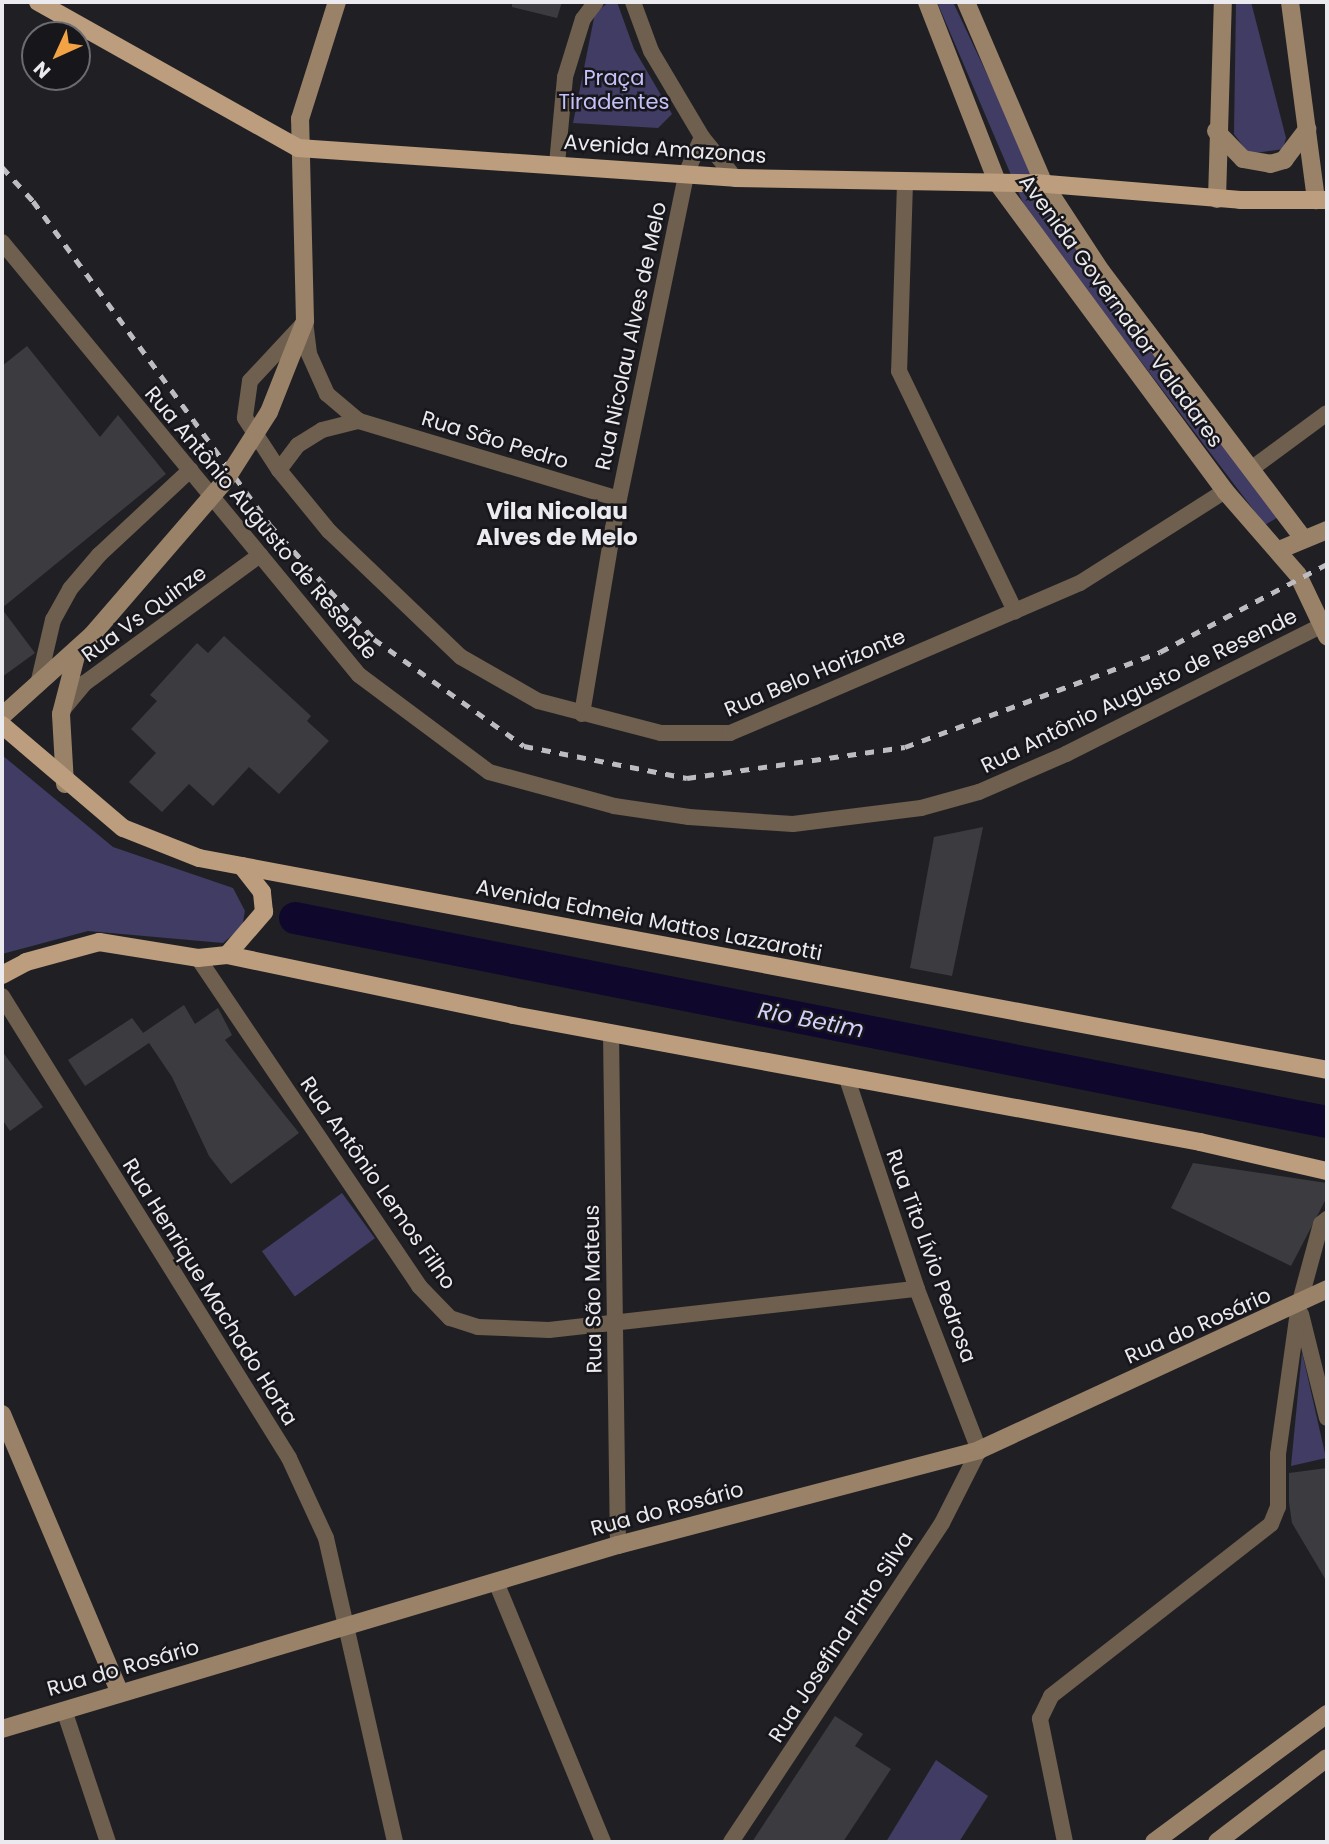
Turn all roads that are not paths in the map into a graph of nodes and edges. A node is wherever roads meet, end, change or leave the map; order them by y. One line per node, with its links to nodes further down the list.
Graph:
1 (38, 2): 12 (main road, Avenida Amazonas)
2 (337, 2): 12 (street)
3 (596, 2): 13 (street)
4 (633, 2): 11 (street)
5 (927, 2): 17 (street, Avenida Governador Valadares)
6 (966, 2): 18 (street, Avenida Governador Valadares)
7 (1223, 2): 10 (street)
8 (1290, 2): 9 (street)
9 (1307, 130): 10 (street); 20 (street)
10 (1216, 131): 19 (street)
11 (702, 137): 14 (street, Rua Nicolau Alves de Melo); 15 (street)
12 (298, 148): 13 (main road, Avenida Amazonas); 22 (street)
13 (557, 164): 14 (main road, Avenida Amazonas)
14 (686, 174): 15 (main road, Avenida Amazonas); 29 (street, Rua Nicolau Alves de Melo)
15 (735, 178): 16 (main road, Avenida Amazonas)
16 (905, 183): 17 (main road, Avenida Amazonas); 34 (street)
17 (998, 184): 18 (main road, Avenida Amazonas); 28 (street, Avenida Governador Valadares)
18 (1044, 184): 19 (main road, Avenida Amazonas); 25 (street, Avenida Governador Valadares)
19 (1217, 199): 20 (main road, Avenida Amazonas)
20 (1322, 200)
21 (2, 242): 26 (street, Rua Antônio Augusto de Resende)
22 (305, 321): 24 (street, Rua São Pedro); 27 (street, Rua Belo Horizonte); 36 (street, bridge)
23 (1327, 412): 25 (street)
24 (359, 421): 27 (street); 29 (street, Rua São Pedro)
25 (1251, 469): 31 (street, Avenida Governador Valadares)
26 (190, 470): 33 (street, Rua Antônio Augusto de Resende); 37 (street)
27 (279, 470): 39 (street, Rua Belo Horizonte)
28 (1225, 491): 32 (street, Avenida Governador Valadares); 34 (street, Rua Belo Horizonte)
29 (619, 499): 39 (street, Rua Nicolau Alves de Melo)
30 (1327, 530): 31 (street)
31 (1304, 539): 32 (street)
32 (1279, 550): 35 (street, Avenida Governador Valadares)
33 (260, 555): 35 (street, Rua Antônio Augusto de Resende); 38 (street, Rua Vs Quinze)
34 (1015, 611): 39 (street, Rua Belo Horizonte)
35 (1325, 630)
36 (77, 652): 37 (street); 38 (street)
37 (39, 680): 40 (street)
38 (61, 714): 42 (street)
39 (582, 714)
40 (2, 716)
41 (2, 725): 42 (main road, Avenida Edmeia Mattos Lazzarotti)
42 (65, 784): 43 (main road, Avenida Edmeia Mattos Lazzarotti)
43 (242, 866): 44 (main road); 49 (main road, Avenida Edmeia Mattos Lazzarotti)
44 (227, 955): 45 (main road); 48 (main road)
45 (198, 958): 46 (main road); 56 (street, Rua Antônio Lemos Filho)
46 (2, 975)
47 (2, 996): 62 (street, Rua Henrique Machado Horta)
48 (611, 1034): 50 (main road); 56 (street, Rua São Mateus)
49 (1327, 1070)
50 (846, 1076): 51 (main road); 53 (street, Rua Tito Lívio Pedrosa)
51 (1327, 1171)
52 (1327, 1219): 55 (street)
53 (917, 1289): 56 (street, Rua Antônio Lemos Filho); 59 (street, Rua Tito Lívio Pedrosa)
54 (1327, 1289): 55 (street, Rua do Rosário)
55 (1299, 1304): 58 (street); 59 (street, Rua do Rosário); 72 (street)
56 (615, 1322): 60 (street, Rua São Mateus)
57 (2, 1414): 63 (street)
58 (1327, 1418)
59 (979, 1450): 60 (street, Rua do Rosário); 71 (street, Rua Josefina Pinto Silva)
60 (618, 1545): 61 (street, Rua do Rosário)
61 (495, 1582): 62 (street, Rua do Rosário); 70 (street)
62 (344, 1626): 63 (street, Rua do Rosário); 69 (street, Rua Henrique Machado Horta)
63 (120, 1693): 64 (street, Rua do Rosário)
64 (64, 1710): 66 (street, Rua do Rosário); 68 (street)
65 (1327, 1714): 73 (street)
66 (2, 1729)
67 (1327, 1758): 74 (street)
68 (107, 1842)
69 (395, 1842)
70 (603, 1842)
71 (731, 1842)
72 (1065, 1842)
73 (1154, 1842)
74 (1216, 1842)

